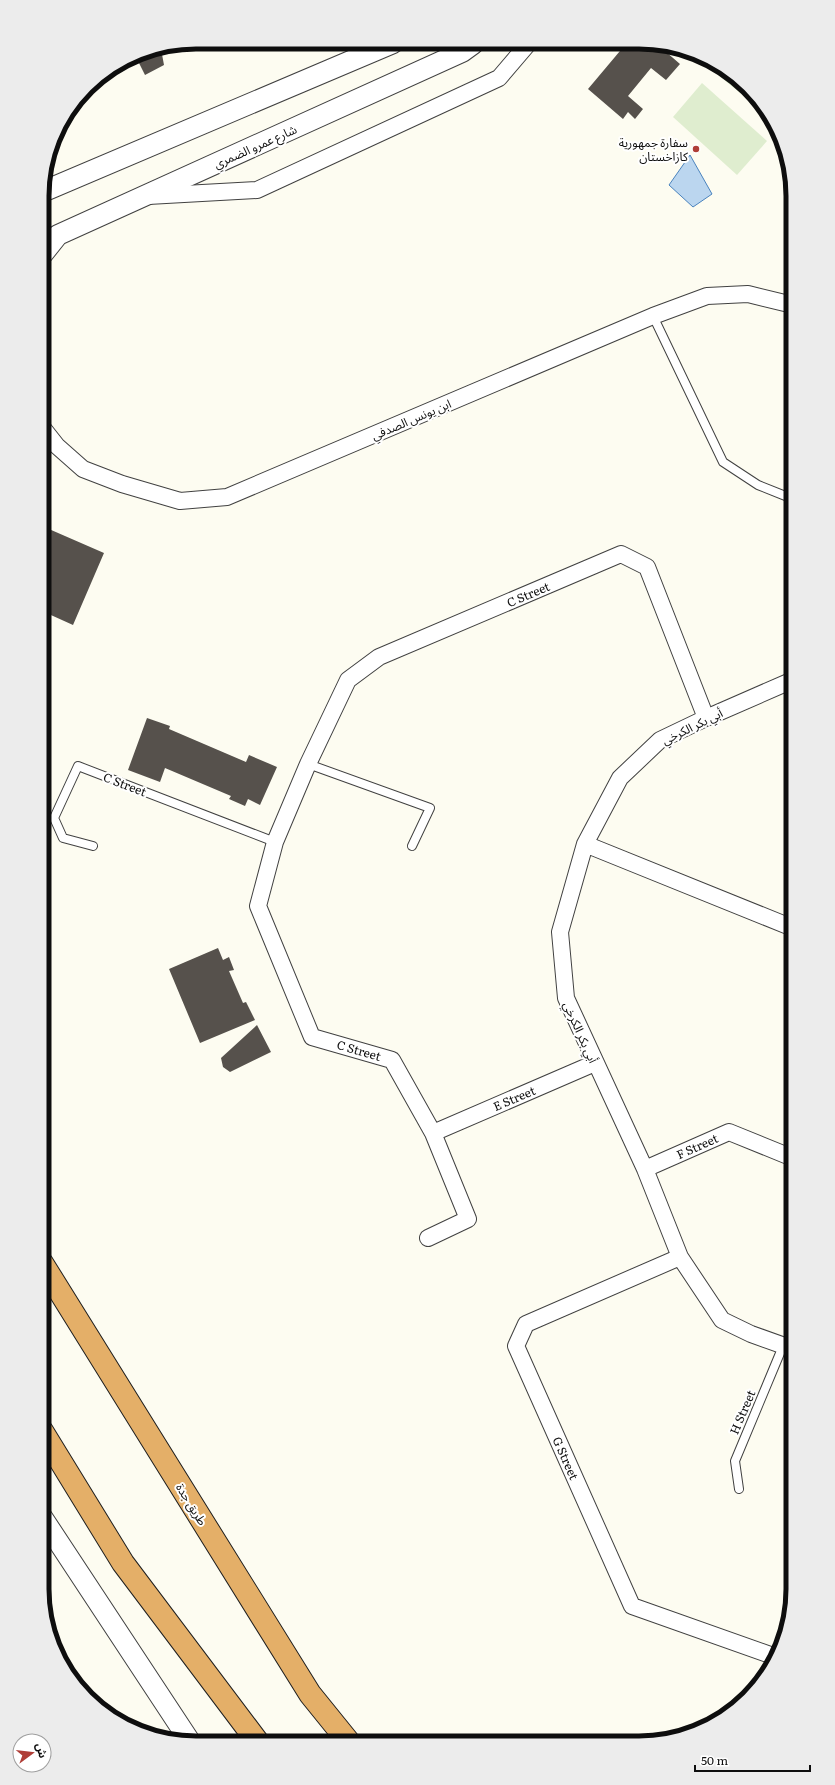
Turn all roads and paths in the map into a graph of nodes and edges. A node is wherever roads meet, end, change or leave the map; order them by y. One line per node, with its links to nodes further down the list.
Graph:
1 (379, 49): 4 (street)
2 (466, 49): 5 (street, شارع عمرو الضمري)
3 (524, 49): 5 (street)
4 (49, 189)
5 (145, 197): 6 (street, شارع عمرو الضمري)
6 (49, 246)
7 (786, 303): 8 (street, ابن يونس الصدفي)
8 (653, 316): 9 (street, ابن يونس الصدفي); 10 (lane)
9 (49, 436)
10 (786, 496)
11 (786, 683): 12 (street, أبي بكر الكرخي)
12 (706, 718): 13 (street, C Street); 15 (street, أبي بكر الكرخي)
13 (308, 764): 14 (street, C Street); 17 (lane)
14 (275, 842): 16 (lane, C Street); 20 (street, C Street)
15 (585, 844): 18 (street); 19 (street, أبي بكر الكرخي)
16 (93, 846)
17 (412, 846)
18 (786, 925)
19 (595, 1063): 20 (street, E Street); 22 (street, أبي بكر الكرخي)
20 (433, 1133): 23 (street, C Street)
21 (786, 1155): 22 (street, F Street)
22 (645, 1169): 24 (street, أبي بكر الكرخي)
23 (428, 1238)
24 (680, 1257): 26 (street, أبي بكر الكرخي); 31 (street, G Street)
25 (49, 1274): 32 (highway, طريق جدة)
26 (786, 1346)
27 (786, 1351): 29 (lane, H Street)
28 (49, 1442): 34 (highway)
29 (739, 1489)
30 (49, 1528): 33 (street)
31 (770, 1655)
32 (310, 1694): 35 (highway, طريق جدة); 36 (highway)
33 (186, 1736)
34 (253, 1736)
35 (344, 1736)
36 (350, 1736)

